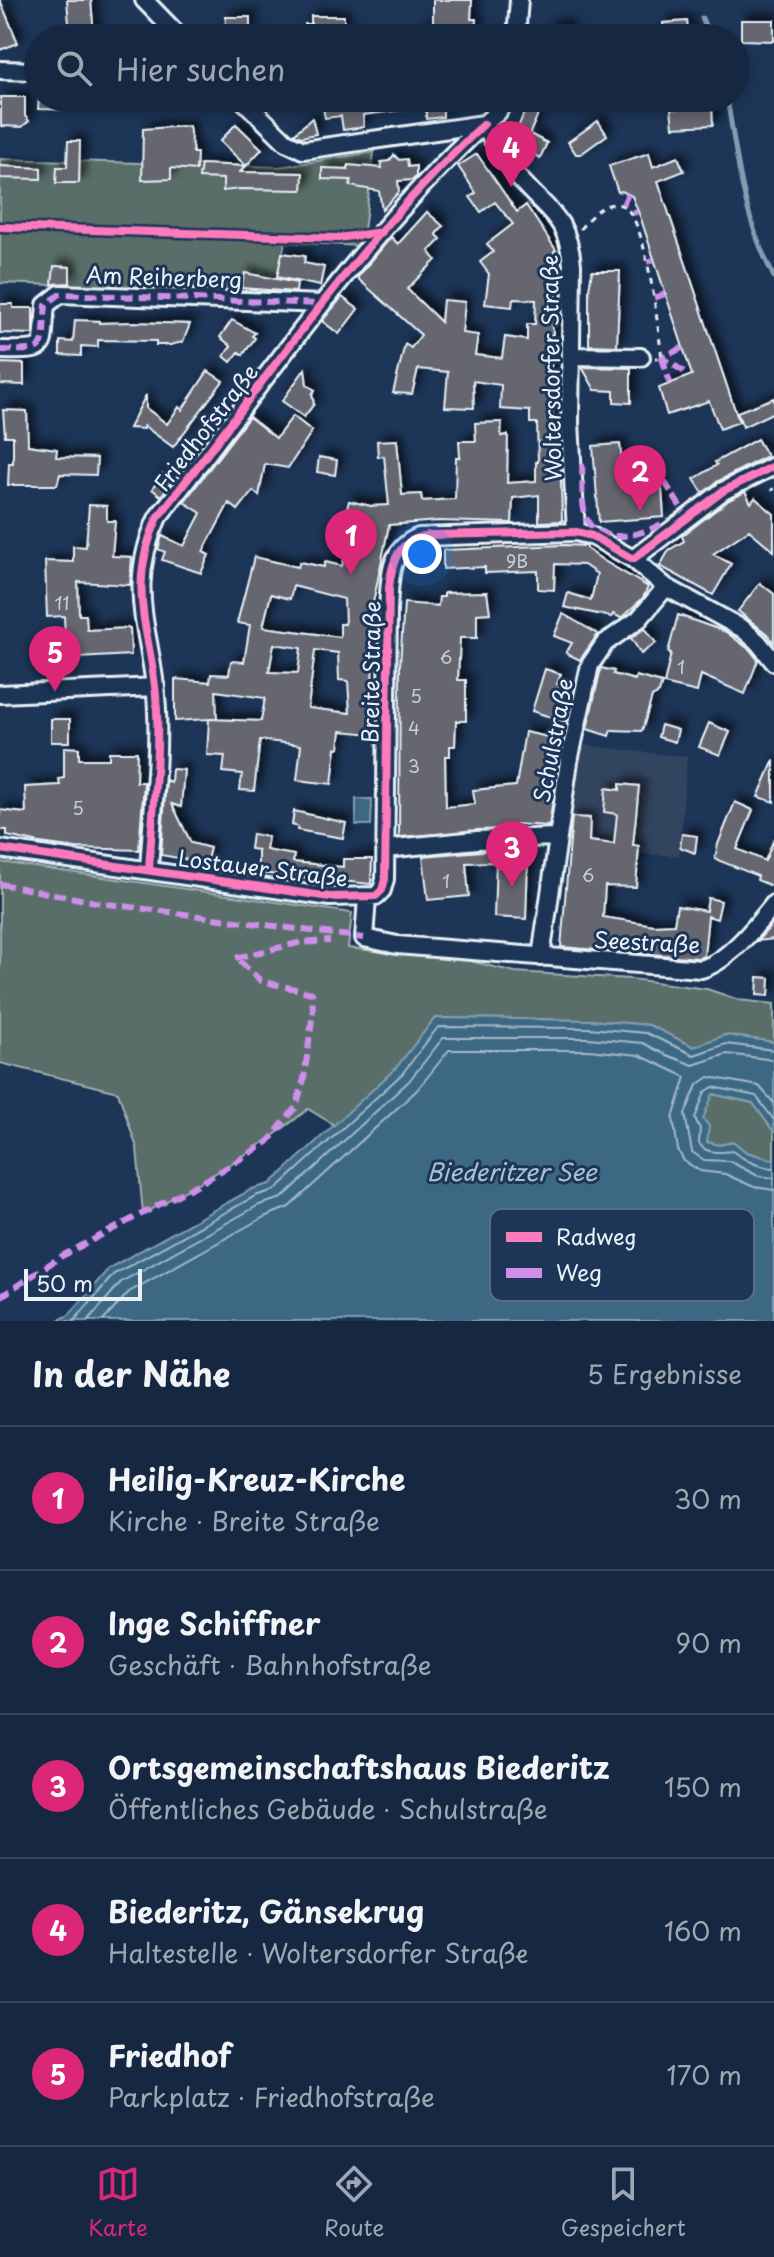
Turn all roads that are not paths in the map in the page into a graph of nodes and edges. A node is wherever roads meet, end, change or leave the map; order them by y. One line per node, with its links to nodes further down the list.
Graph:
1 (144, 0): 3 (street)
2 (519, 0): 4 (street)
3 (167, 24)
4 (517, 24)
5 (0, 70): 6 (street)
6 (24, 71)
7 (255, 112): 9 (street)
8 (498, 112): 9 (street)
9 (484, 124): 10 (street, Friedhofstraße); 12 (street, Woltersdorfer Straße)
10 (322, 304): 11 (street, Am Reiherberg); 19 (street, Friedhofstraße)
11 (0, 350)
12 (571, 356): 13 (street); 15 (street, Woltersdorfer Straße)
13 (641, 357)
14 (774, 466): 16 (street)
15 (576, 532): 16 (street, Breite Straße); 23 (street, Breite Straße)
16 (633, 559): 17 (street, Breite Straße)
17 (666, 587): 18 (street, Breite Straße); 21 (street, Schulstraße)
18 (774, 662)
19 (156, 687): 20 (street); 24 (street, Friedhofstraße)
20 (0, 694)
21 (556, 837): 23 (street); 27 (street, Schulstraße)
22 (0, 849): 24 (street, Lostauer Straße)
23 (385, 849): 25 (street, Breite Straße)
24 (149, 870): 25 (street, Lostauer Straße)
25 (373, 896): 27 (street, Seestraße)
26 (774, 904): 27 (street, Seestraße)
27 (541, 957)

